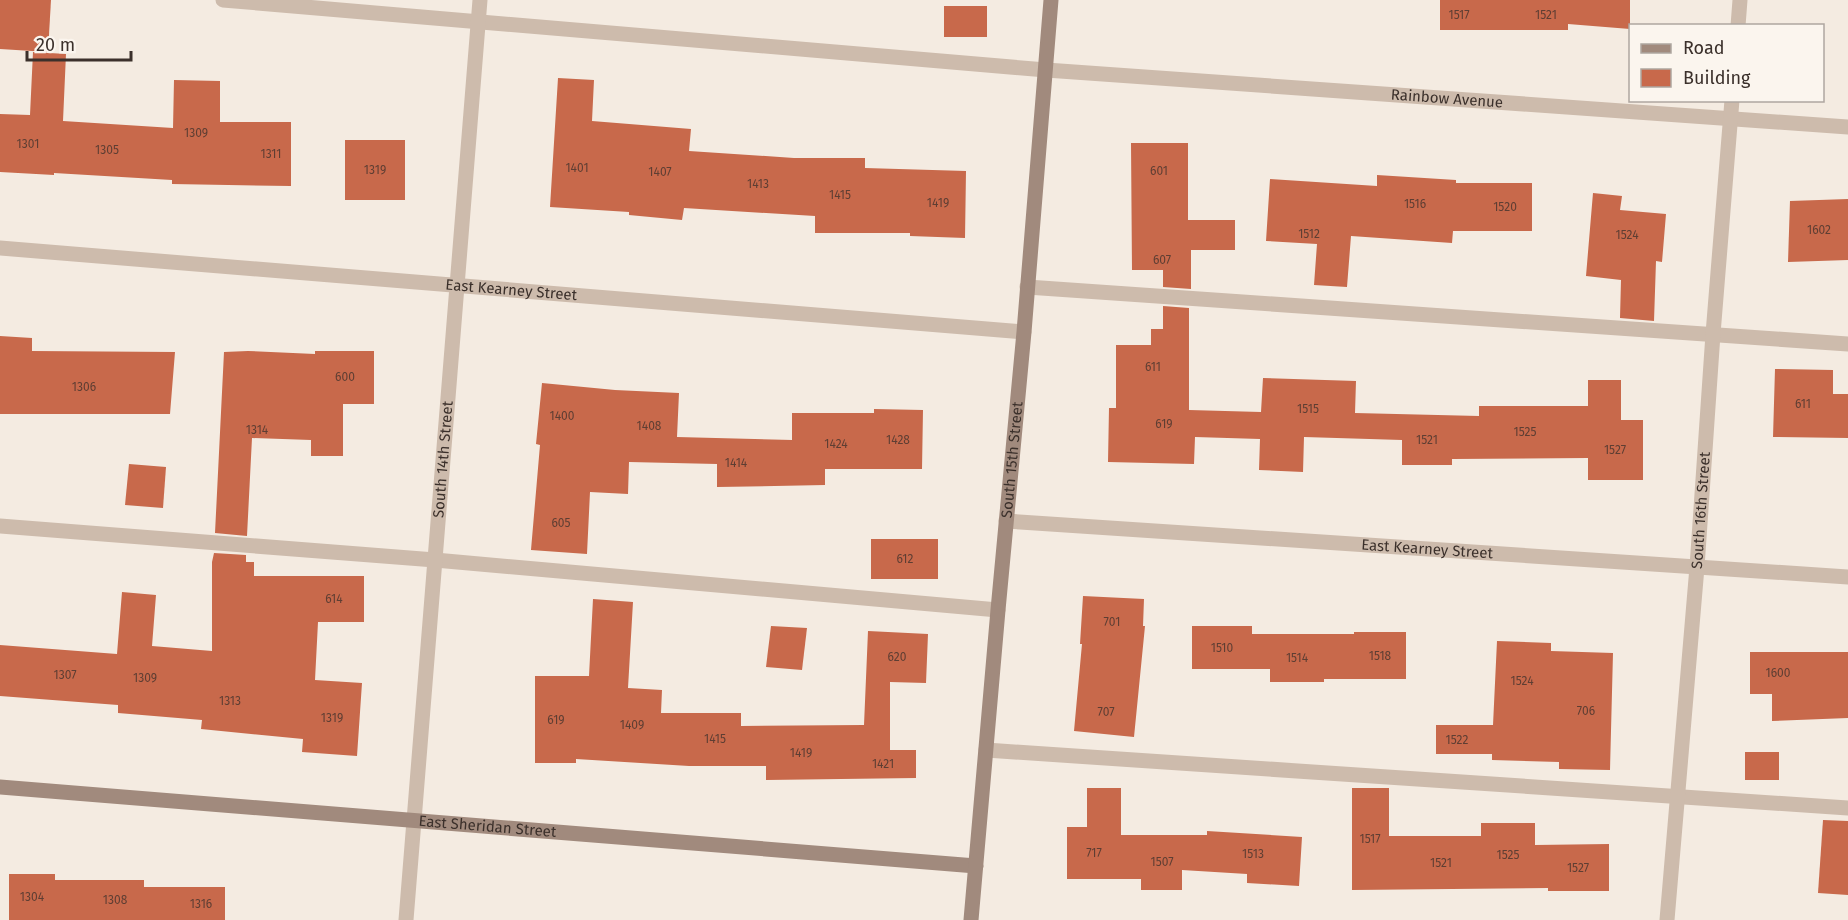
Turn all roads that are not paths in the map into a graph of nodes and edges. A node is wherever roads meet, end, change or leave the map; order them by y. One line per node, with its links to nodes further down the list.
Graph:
1 (223, 0): 5 (street, Rainbow Avenue)
2 (480, 0): 5 (street, South 14th Street)
3 (1051, 0): 7 (street, South 15th Street)
4 (1740, 0): 6 (street)
5 (478, 23): 7 (street, Rainbow Avenue); 12 (street, South 14th Street)
6 (1738, 24)
7 (1046, 70): 9 (street, Rainbow Avenue); 13 (street, South 15th Street)
8 (1732, 102): 9 (street, South 16th Street)
9 (1731, 119): 10 (street, Rainbow Avenue); 15 (street, South 16th Street)
10 (1848, 127)
11 (0, 248): 12 (street, East Kearney Street)
12 (457, 286): 14 (street, East Kearney Street); 19 (street, South 14th Street)
13 (1027, 287): 14 (street, South 15th Street); 15 (street)
14 (1024, 332): 17 (street, South 15th Street)
15 (1713, 334): 16 (street); 20 (street, South 16th Street)
16 (1848, 344)
17 (1006, 521): 20 (street, East Kearney Street); 22 (street, South 15th Street)
18 (0, 526): 19 (street)
19 (435, 560): 22 (street); 27 (street, South 14th Street)
20 (1697, 567): 21 (street, East Kearney Street); 25 (street, South 16th Street)
21 (1848, 577)
22 (998, 610): 23 (street, South 15th Street)
23 (986, 750): 25 (street); 28 (street, South 15th Street)
24 (0, 787): 27 (street, East Sheridan Street)
25 (1677, 796): 26 (street); 31 (street, South 16th Street)
26 (1848, 808)
27 (414, 820): 28 (street, East Sheridan Street); 29 (street, South 14th Street)
28 (976, 866): 30 (street, South 15th Street)
29 (406, 920)
30 (971, 920)
31 (1667, 920)

